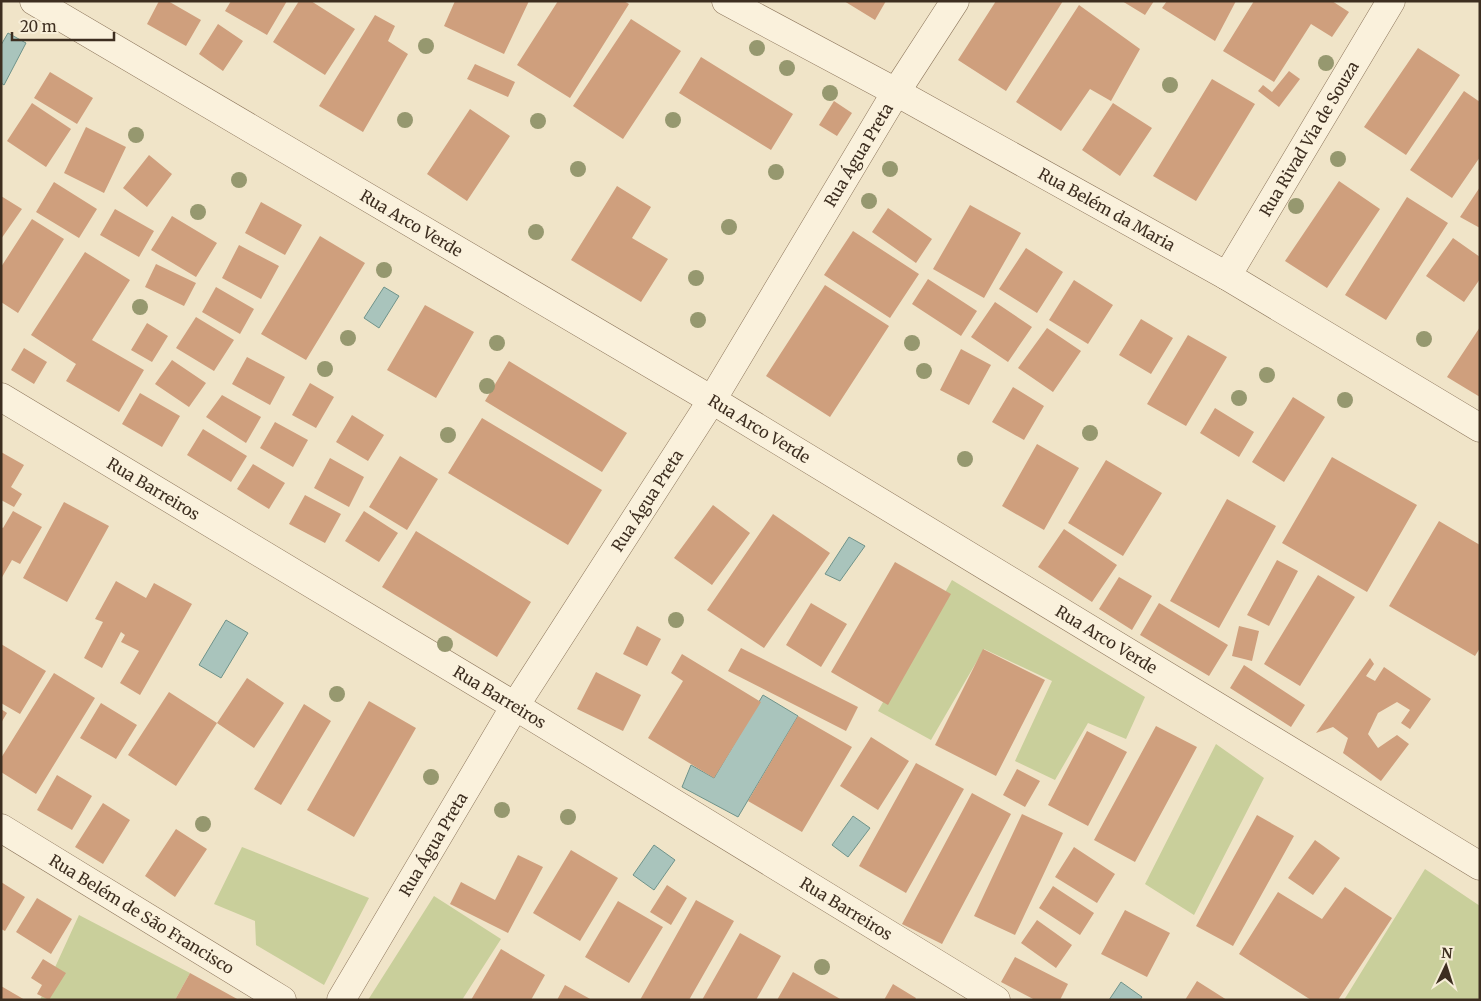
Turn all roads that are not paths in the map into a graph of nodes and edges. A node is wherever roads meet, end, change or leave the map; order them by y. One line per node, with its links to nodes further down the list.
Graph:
1 (34, 1): 8 (street, Rua Arco Verde)
2 (726, 1): 5 (street, Rua Belém da Maria)
3 (955, 1): 5 (street, Rua Água Preta)
4 (1391, 1): 6 (street, Rua Rivad Via de Souza)
5 (896, 92): 6 (street, Rua Belém da Maria); 8 (street, Rua Água Preta)
6 (1227, 276): 9 (street, Rua Belém da Maria)
7 (1, 397): 10 (street, Rua Barreiros)
8 (712, 400): 10 (street, Rua Água Preta); 12 (street, Rua Arco Verde)
9 (1480, 428)
10 (515, 706): 14 (street, Rua Água Preta); 15 (street, Rua Barreiros)
11 (1, 828): 13 (street, Rua Belém de São Francisco)
12 (1480, 866)
13 (282, 1000)
14 (341, 1000)
15 (996, 1000)

